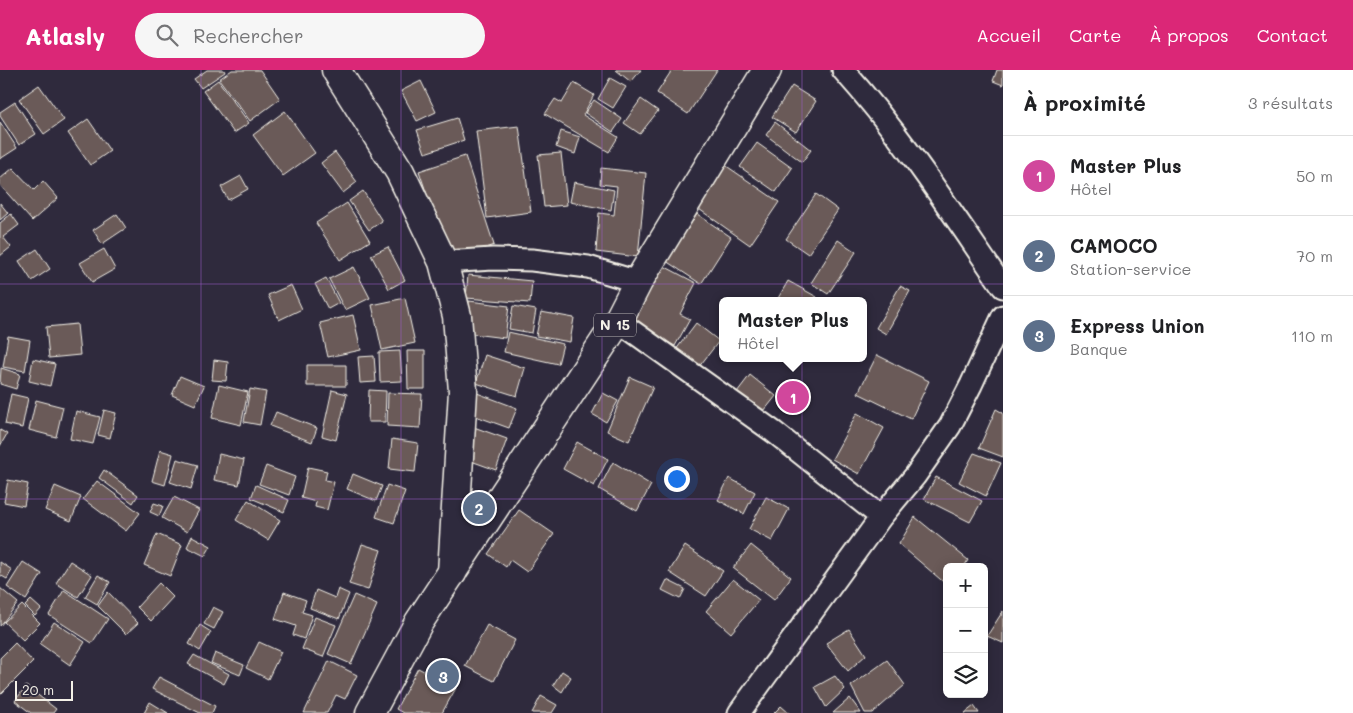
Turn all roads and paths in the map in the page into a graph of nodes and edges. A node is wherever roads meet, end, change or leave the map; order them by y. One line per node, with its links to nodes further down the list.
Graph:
1 (336, 70): 4 (main road)
2 (768, 70): 5 (main road, N 15)
3 (843, 70): 6 (street)
4 (443, 262): 5 (street); 10 (main road)
5 (638, 282): 8 (main road, N 15)
6 (1003, 287)
7 (1003, 316): 9 (street)
8 (618, 321): 9 (street); 10 (main road, N 15)
9 (881, 517): 12 (street)
10 (452, 573): 11 (main road, N 15)
11 (370, 713)
12 (739, 713)

